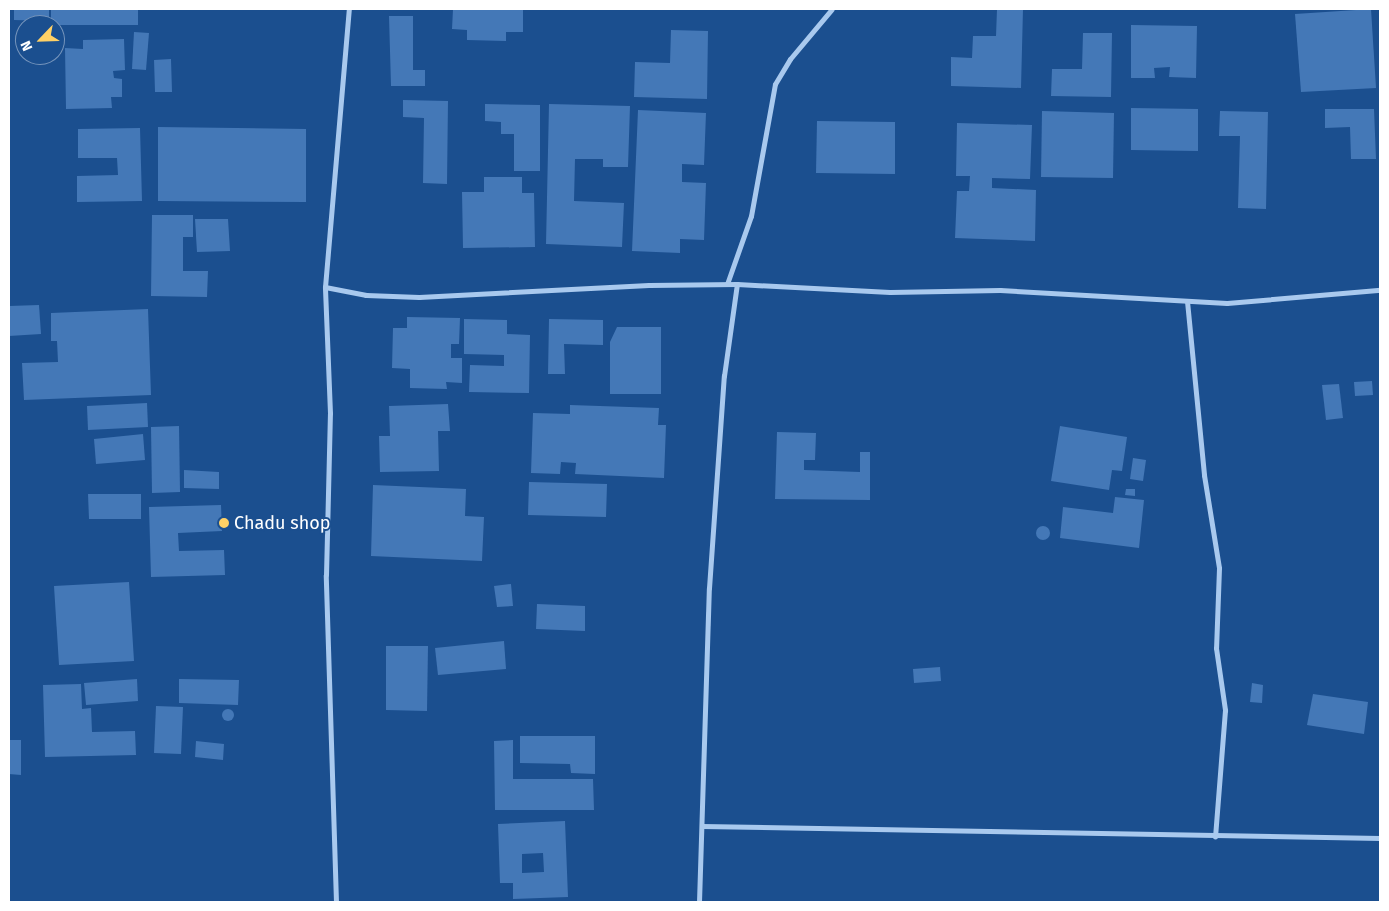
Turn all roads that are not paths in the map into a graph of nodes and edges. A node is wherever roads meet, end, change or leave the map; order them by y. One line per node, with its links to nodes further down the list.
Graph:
1 (349, 9): 5 (street)
2 (832, 9): 3 (street)
3 (727, 284): 4 (street); 5 (street)
4 (737, 284): 7 (street); 8 (street)
5 (325, 287): 11 (street)
6 (1380, 290): 7 (street)
7 (1187, 300): 9 (street)
8 (702, 826): 9 (street); 12 (street)
9 (1215, 836): 10 (street)
10 (1380, 838)
11 (336, 902)
12 (699, 902)

